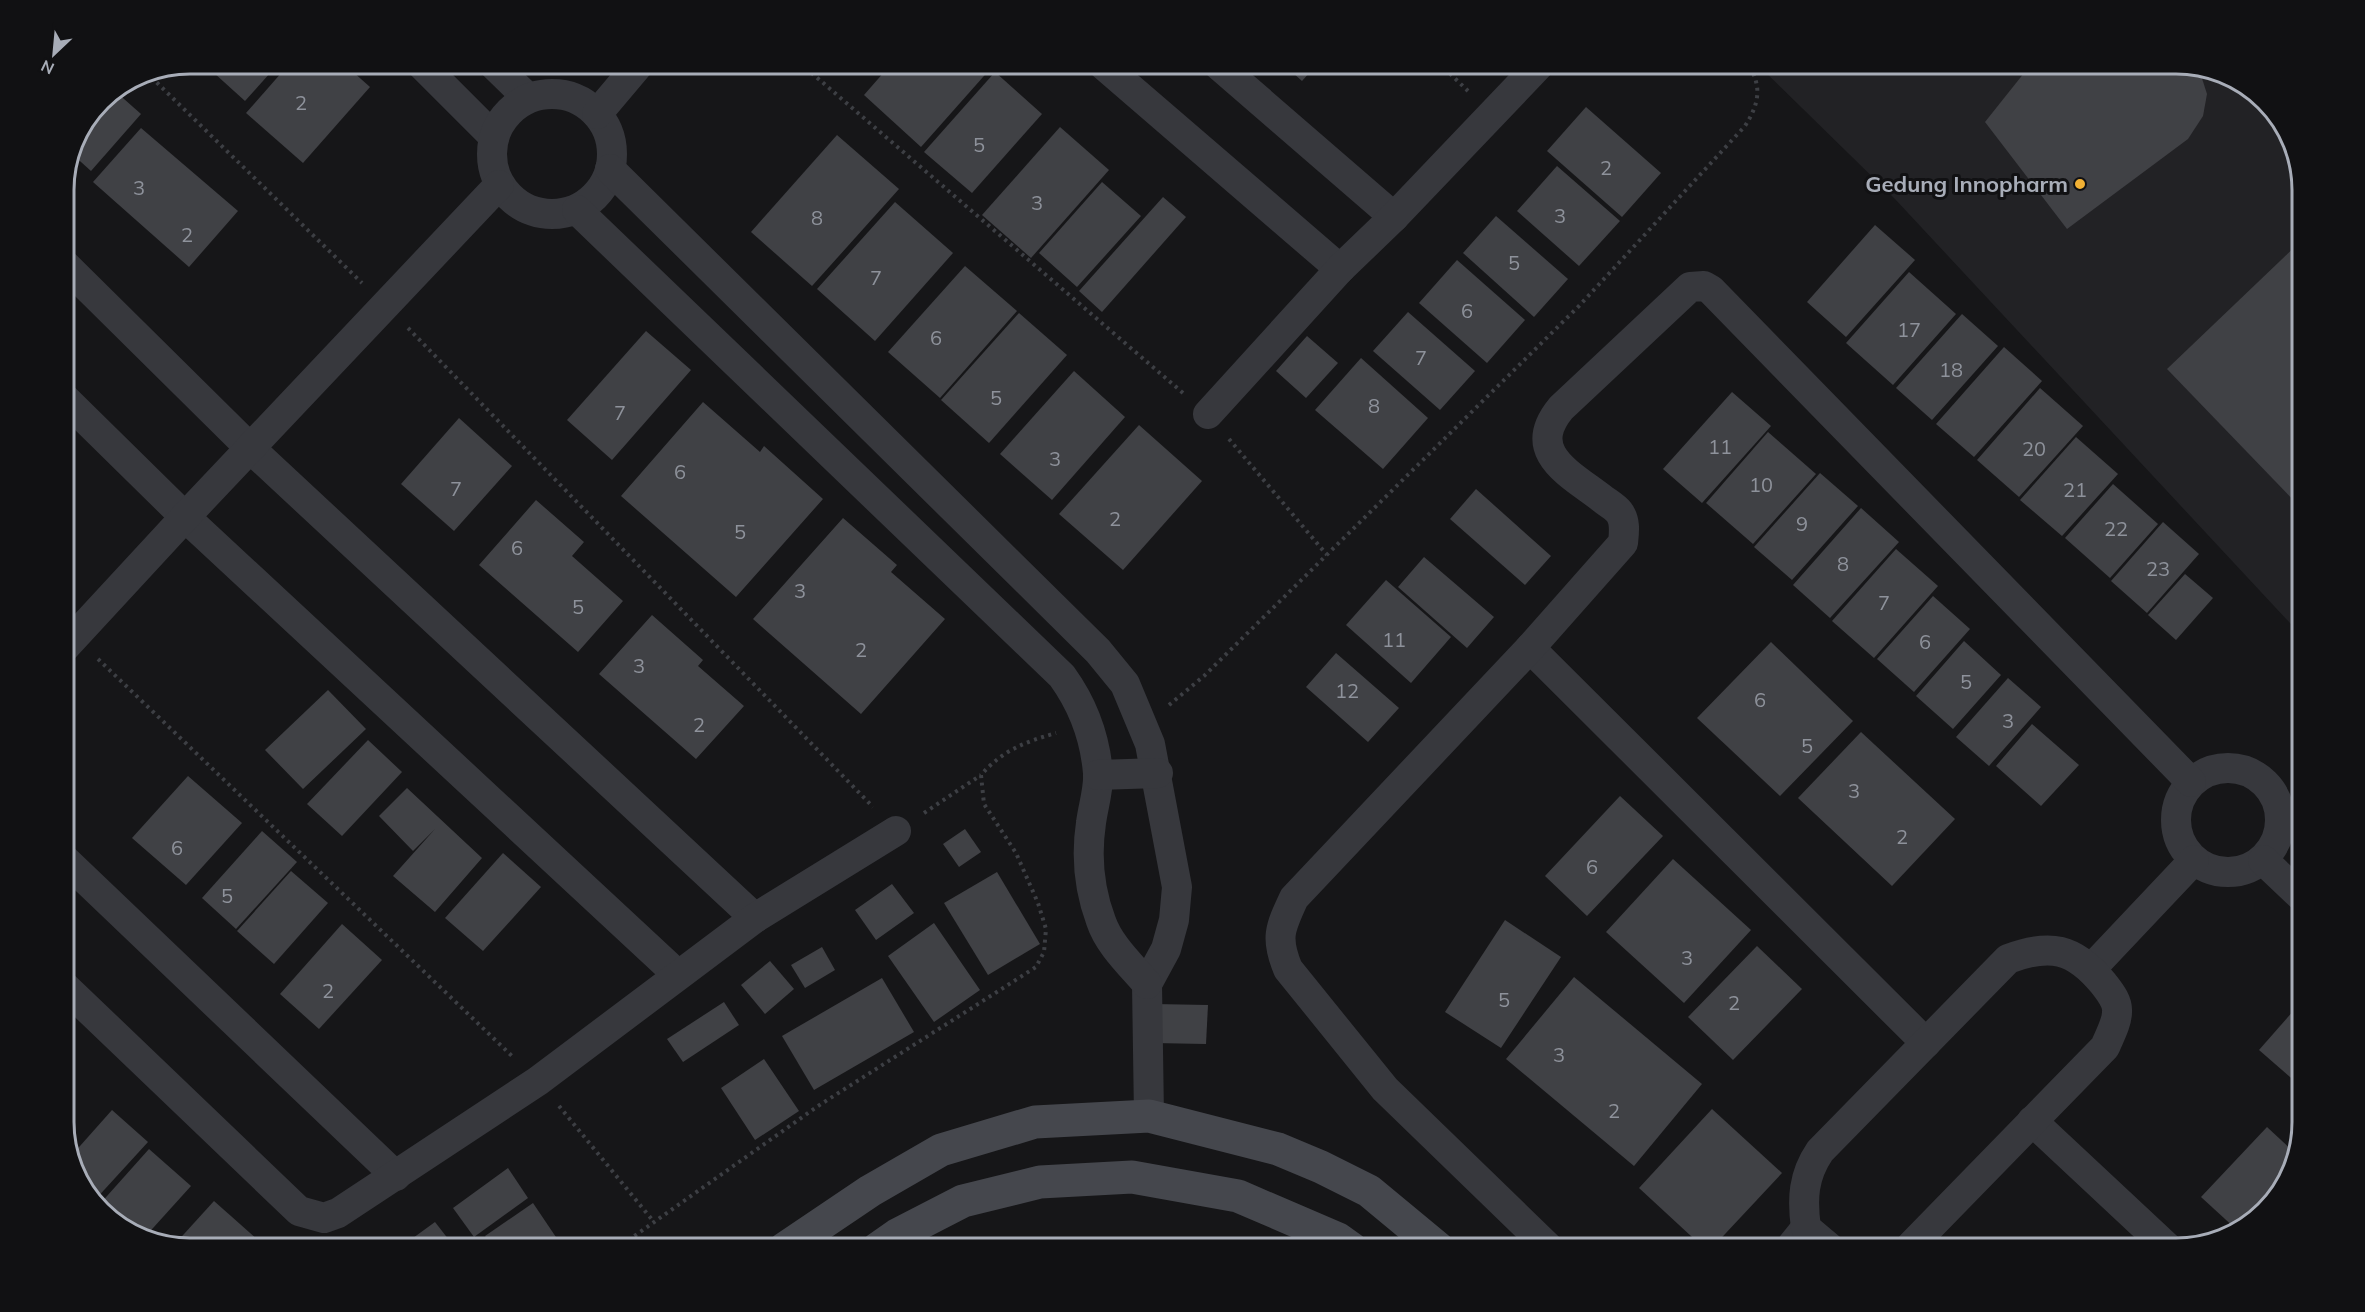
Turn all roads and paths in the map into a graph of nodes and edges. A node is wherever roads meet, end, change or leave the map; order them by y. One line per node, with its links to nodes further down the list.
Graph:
1 (431, 74): 12 (street)
2 (503, 74): 10 (street)
3 (631, 74): 11 (street)
4 (813, 74): 21 (path)
5 (1114, 74): 17 (street)
6 (1229, 74): 16 (street)
7 (1530, 74): 16 (street)
8 (1752, 74): 24 (path)
9 (154, 80): 19 (path)
10 (528, 99): 11 (street); 12 (street)
11 (597, 114): 13 (street)
12 (493, 136): 14 (street)
13 (610, 170): 15 (street); 28 (street)
14 (500, 185): 15 (street); 19 (street)
15 (577, 210): 29 (street)
16 (1394, 217): 17 (street)
17 (1340, 269): 21 (street)
18 (74, 274): 22 (street)
19 (386, 306): 22 (street); 34 (path)
20 (74, 408): 23 (street)
21 (1208, 414): 24 (path)
22 (251, 449): 23 (street); 39 (street)
23 (185, 517): 25 (street); 41 (street)
24 (1327, 555): 28 (path)
25 (74, 637)
26 (74, 647): 45 (path)
27 (1530, 648): 33 (street); 44 (street); 55 (street)
28 (1141, 719): 30 (street)
29 (1090, 728): 31 (path); 32 (street)
30 (1158, 773): 32 (street); 42 (street)
31 (981, 775): 34 (path); 49 (path)
32 (1098, 775): 42 (street)
33 (2191, 782): 35 (street); 36 (street)
34 (896, 831): 39 (street)
35 (2194, 860): 36 (street); 40 (street)
36 (2263, 860): 38 (street)
37 (74, 869): 48 (street)
38 (2292, 887)
39 (755, 918): 41 (street)
40 (2091, 969): 44 (street); 47 (street)
41 (678, 974): 45 (street)
42 (1147, 984): 46 (street)
43 (74, 996): 48 (street)
44 (1926, 1043): 56 (street)
45 (538, 1081): 48 (street); 49 (path)
46 (1149, 1116): 51 (street); 54 (street)
47 (2032, 1121): 57 (street); 58 (street)
48 (396, 1176)
49 (654, 1222): 50 (path)
50 (631, 1238)
51 (800, 1238)
52 (893, 1238): 53 (street)
53 (1336, 1238)
54 (1426, 1238)
55 (1539, 1238)
56 (1797, 1238)
57 (1919, 1238)
58 (2157, 1238)

